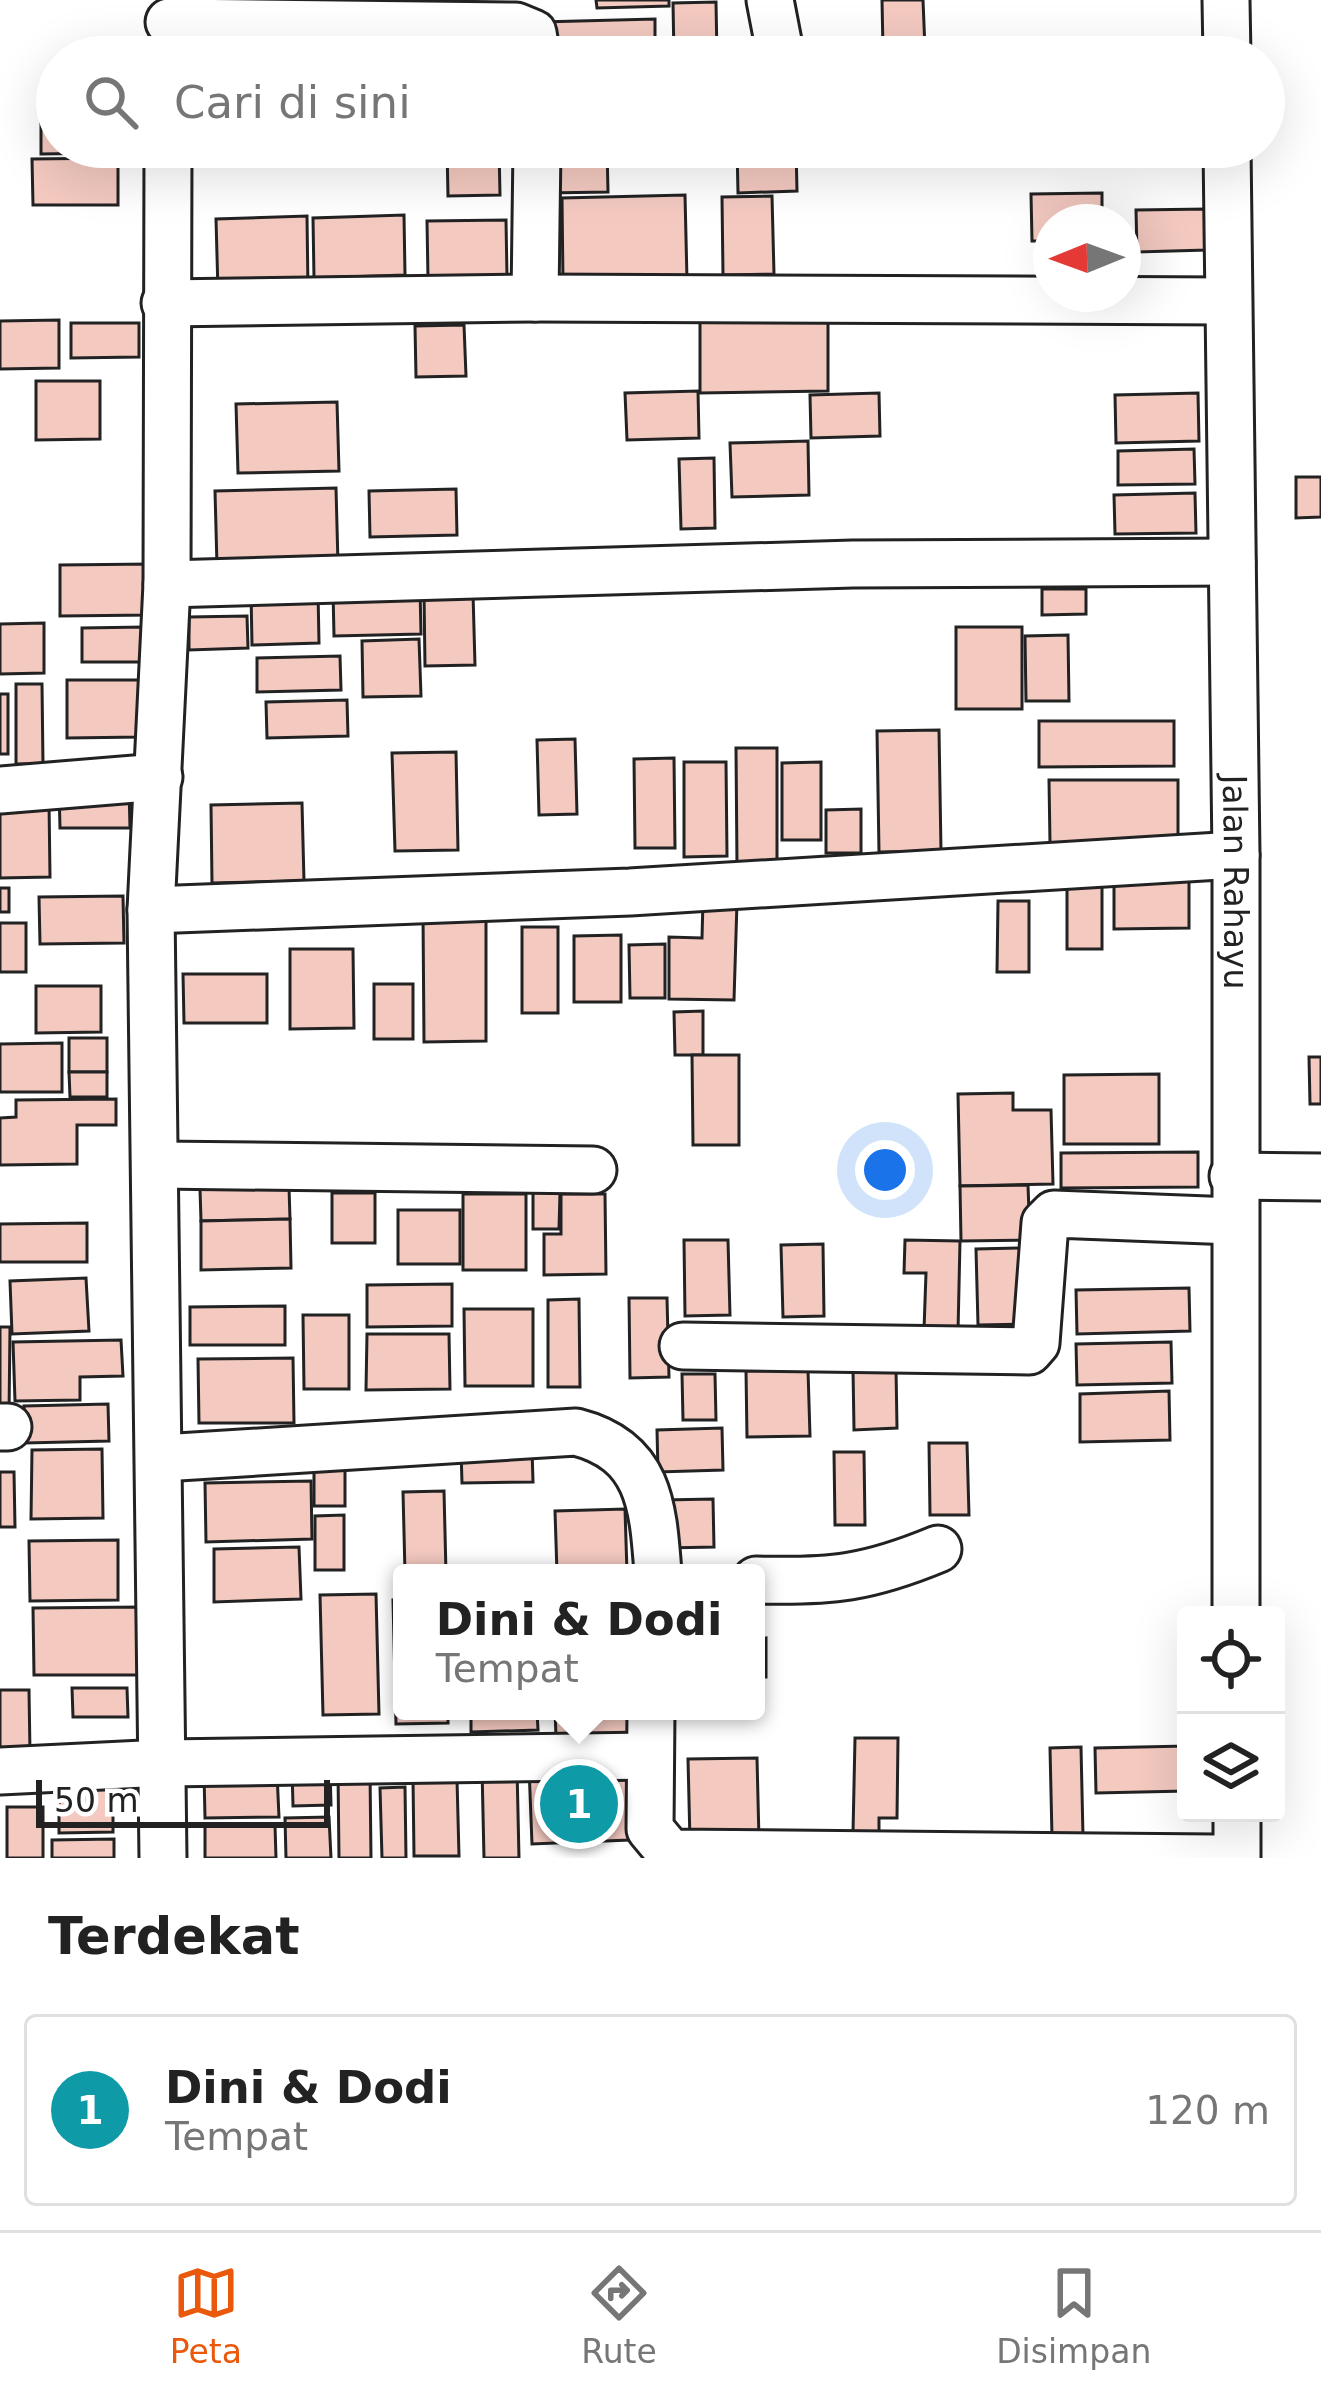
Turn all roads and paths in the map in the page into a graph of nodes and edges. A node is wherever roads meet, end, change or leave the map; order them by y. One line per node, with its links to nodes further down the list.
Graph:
1 (770, 0): 5 (street)
2 (1226, 0): 6 (street)
3 (169, 26): 4 (street)
4 (533, 36)
5 (778, 36)
6 (1227, 36)
7 (168, 168): 12 (street)
8 (537, 168): 10 (street)
9 (1227, 168): 11 (street, Jalan Rahayu)
10 (535, 298): 11 (street); 12 (street)
11 (1226, 301): 13 (street, Jalan Rahayu)
12 (165, 303): 14 (street)
13 (1232, 562): 14 (street); 17 (street, Jalan Rahayu)
14 (167, 584): 15 (street)
15 (159, 777): 16 (street); 18 (street)
16 (0, 790)
17 (1235, 855): 18 (street); 22 (street, Jalan Rahayu)
18 (151, 910): 19 (street)
19 (158, 1165): 20 (street); 24 (street)
20 (593, 1170)
21 (1321, 1177): 22 (street)
22 (1233, 1199): 23 (street); 28 (street, Jalan Rahayu)
23 (683, 1346)
24 (162, 1458): 26 (street); 31 (street)
25 (938, 1549): 27 (street)
26 (657, 1564)
27 (765, 1580)
28 (1236, 1606)
29 (651, 1720): 30 (street)
30 (649, 1756): 31 (street); 35 (street)
31 (164, 1763): 32 (street); 34 (street)
32 (0, 1771)
33 (1237, 1822): 36 (street)
34 (163, 1858)
35 (1215, 1858)
36 (1238, 1858)

